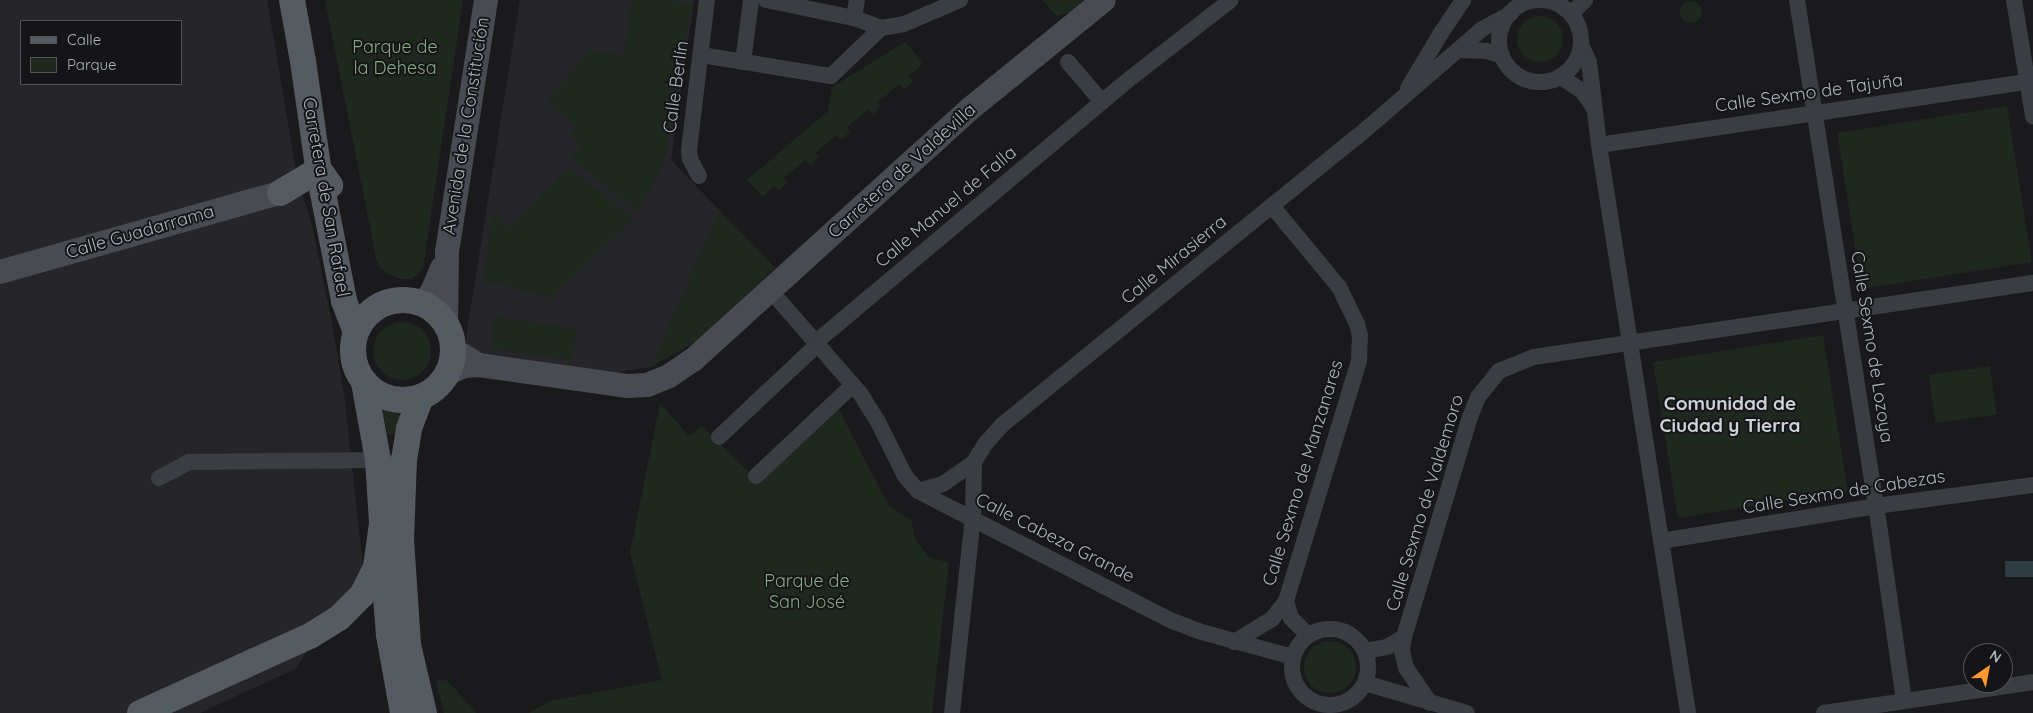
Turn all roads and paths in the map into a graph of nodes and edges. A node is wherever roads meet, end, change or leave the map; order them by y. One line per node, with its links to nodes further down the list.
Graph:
1 (292, 0): 25 (main road, Carretera de San Rafael)
2 (486, 0): 39 (street, Avenida de la Constitución)
3 (707, 0): 22 (street, Calle Berlín)
4 (751, 0): 26 (street)
5 (766, 0): 17 (street)
6 (857, 0): 17 (street)
7 (960, 0): 18 (street)
8 (1104, 0): 19 (street, Carretera de Valdevilla)
9 (1231, 0): 31 (street, Calle Manuel de Falla)
10 (1464, 0): 30 (street, Calle Mirasierra)
11 (1585, 0): 16 (street)
12 (1798, 0): 33 (street, Calle Sexmo de Lozoya)
13 (2014, 0): 29 (street)
14 (1550, 1): 15 (street); 16 (street)
15 (1510, 14): 21 (street, Calle Mirasierra); 24 (street)
16 (1571, 14): 20 (street)
17 (854, 18): 18 (street)
18 (882, 28): 26 (street)
19 (1068, 28): 23 (street, Carretera de Valdevilla); 27 (street)
20 (1581, 45): 28 (street); 32 (street)
21 (1460, 50): 24 (street); 30 (street, Calle Mirasierra)
22 (701, 55): 26 (street); 36 (street, Calle Berlín)
23 (1035, 55): 27 (street); 42 (street, Carretera de Valdevilla)
24 (1502, 56): 28 (street)
25 (303, 60): 37 (main road, Carretera de San Rafael); 43 (main road, Carretera de San Rafael)
26 (743, 62)
27 (1068, 62): 31 (street)
28 (1561, 77): 32 (street)
29 (2026, 82): 33 (street, Calle Sexmo de Tajuña); 34 (street)
30 (1405, 95): 38 (street, Calle Mirasierra)
31 (1102, 102): 47 (street, Calle Manuel de Falla)
32 (1594, 108): 35 (street)
33 (1815, 113): 35 (street, Calle Sexmo de Tajuña); 45 (street, Calle Sexmo de Lozoya)
34 (2033, 116)
35 (1599, 144): 46 (street)
36 (700, 176)
37 (299, 182): 40 (street, Calle Guadarrama); 43 (main road, Carretera de San Rafael); 43 (main road)
38 (1272, 206): 54 (street, Calle Mirasierra); 63 (street, Calle Sexmo de Manzanares)
39 (447, 252): 44 (street, Avenida de la Constitución); 48 (street, Avenida de la Constitución)
40 (0, 272)
41 (2033, 283): 45 (street, Calle Sexmo de Valdemoro)
42 (770, 290): 47 (street, Calle Cabeza Grande); 48 (street, Carretera de Valdevilla)
43 (363, 302): 44 (main road); 49 (main road, Carretera de San Rafael)
44 (421, 304): 48 (main road)
45 (1846, 311): 46 (street, Calle Sexmo de Valdemoro); 59 (street, Calle Sexmo de Lozoya)
46 (1630, 342): 62 (street); 65 (street, Calle Sexmo de Valdemoro)
47 (817, 343): 50 (street, Calle Cabeza Grande); 52 (street, Calle Manuel de Falla)
48 (448, 349): 51 (main road)
49 (364, 382): 51 (main road); 53 (main road)
50 (853, 385): 55 (street); 58 (street, Calle Cabeza Grande)
51 (420, 397): 78 (main road)
52 (719, 437)
53 (378, 460): 56 (street); 61 (main road)
54 (974, 462): 58 (street, Calle Mirasierra); 60 (street)
55 (756, 476)
56 (159, 478)
57 (2033, 485): 59 (street, Calle Sexmo de Cabezas)
58 (918, 491): 60 (street, Calle Cabeza Grande)
59 (1876, 506): 62 (street, Calle Sexmo de Cabezas); 72 (street, Calle Sexmo de Lozoya)
60 (973, 518): 66 (street, Calle Cabeza Grande); 79 (street)
61 (382, 523): 71 (main road); 77 (main road)
62 (1661, 541): 81 (street)
63 (1286, 601): 64 (street, Calle Sexmo de Manzanares); 66 (street, Calle Sexmo de Manzanares)
64 (1308, 635): 67 (street); 68 (street)
65 (1404, 637): 67 (street, Calle Sexmo de Valdemoro); 73 (street, Calle Sexmo de Valdemoro)
66 (1234, 642): 68 (street, Calle Cabeza Grande)
67 (1365, 651): 70 (street)
68 (1293, 657): 74 (street)
69 (2033, 682): 72 (street)
70 (1365, 683): 73 (street); 74 (street)
71 (166, 700): 75 (street); 76 (main road)
72 (1904, 701): 82 (street)
73 (1430, 703): 80 (street)
74 (1321, 709)
75 (126, 713)
76 (140, 713)
77 (403, 713)
78 (424, 713)
79 (952, 713)
80 (1467, 713)
81 (1688, 713)
82 (1824, 713)

